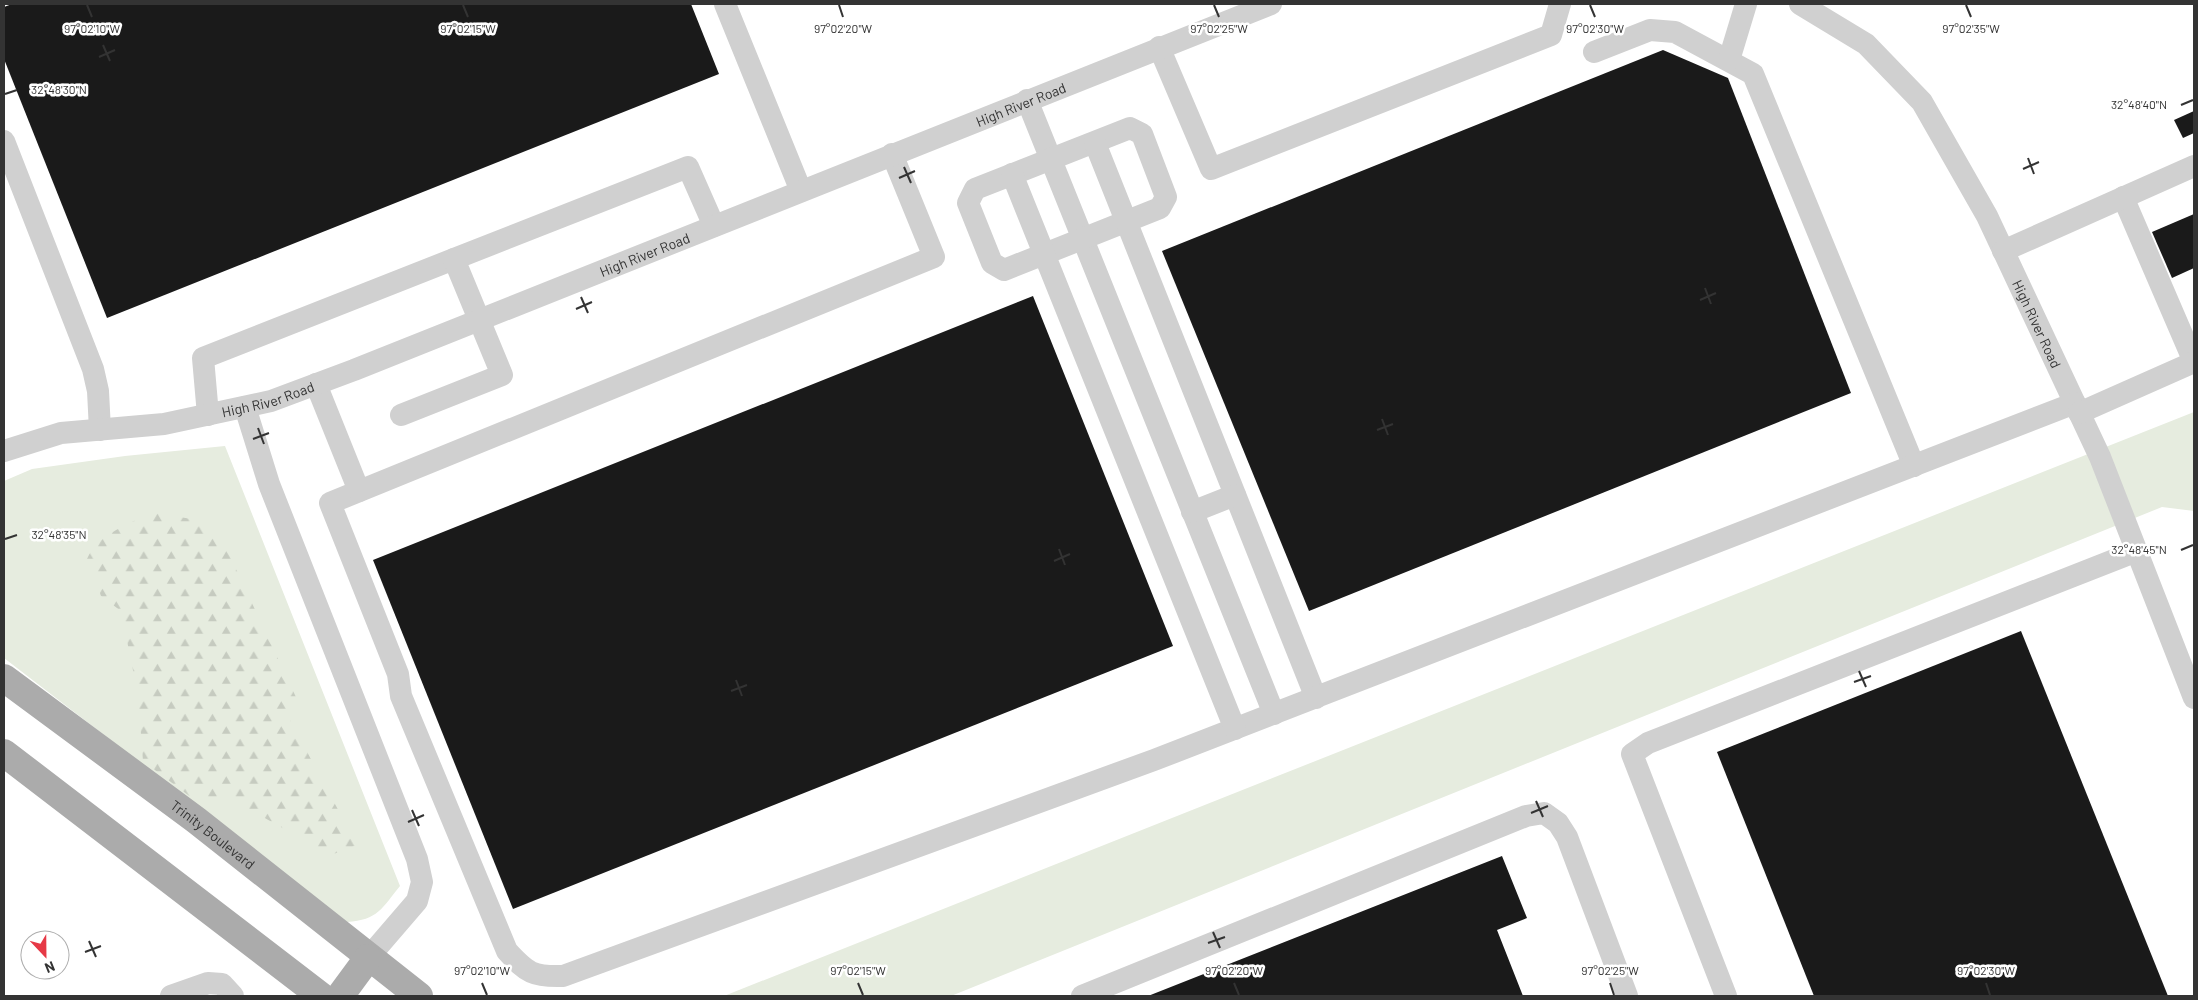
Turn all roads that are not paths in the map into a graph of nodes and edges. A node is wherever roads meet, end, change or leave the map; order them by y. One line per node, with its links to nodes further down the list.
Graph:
1 (725, 4): 16 (street)
2 (1271, 4): 6 (street, High River Road)
3 (1560, 4): 6 (street)
4 (1746, 4): 8 (street)
5 (1800, 4): 21 (street, High River Road)
6 (1159, 47): 9 (street, High River Road)
7 (1594, 52): 8 (street)
8 (1729, 60): 33 (street)
9 (1027, 100): 12 (street, High River Road); 13 (street)
10 (4, 140): 31 (street)
11 (1095, 142): 13 (street); 18 (street); 18 (street)
12 (892, 154): 16 (street, High River Road); 34 (street)
13 (1051, 160): 15 (street); 20 (street)
14 (2194, 166): 17 (street)
15 (1012, 174): 22 (street); 22 (street)
16 (801, 191): 19 (street, High River Road)
17 (2122, 197): 21 (street); 25 (street)
18 (1126, 222): 20 (street); 35 (street)
19 (714, 226): 23 (street); 24 (street, High River Road)
20 (1083, 238): 22 (street); 36 (street)
21 (2003, 251): 28 (street, High River Road)
22 (1044, 254): 42 (street)
23 (454, 259): 24 (street); 29 (street)
24 (479, 320): 26 (street, High River Road); 30 (street)
25 (2194, 362): 28 (street)
26 (316, 384): 27 (street, High River Road); 34 (street)
27 (245, 407): 29 (street, High River Road); 44 (street)
28 (2077, 408): 33 (street); 37 (street, High River Road)
29 (208, 414): 31 (street, High River Road)
30 (401, 415)
31 (100, 430): 32 (street, High River Road)
32 (4, 451)
33 (1914, 466): 39 (street)
34 (359, 491): 42 (street)
35 (1235, 495): 36 (street); 39 (street)
36 (1192, 512): 41 (street)
37 (2137, 551): 40 (street, High River Road); 52 (street)
38 (4, 678): 44 (main road, Trinity Boulevard)
39 (1316, 698): 41 (street)
40 (2194, 698)
41 (1274, 714): 42 (street)
42 (1235, 729)
43 (4, 752): 47 (main road)
44 (368, 958): 48 (main road); 49 (main road, Trinity Boulevard)
45 (171, 996): 46 (street)
46 (233, 996)
47 (321, 996)
48 (340, 996)
49 (420, 996)
50 (1082, 996): 51 (street)
51 (1627, 996)
52 (1726, 996)

